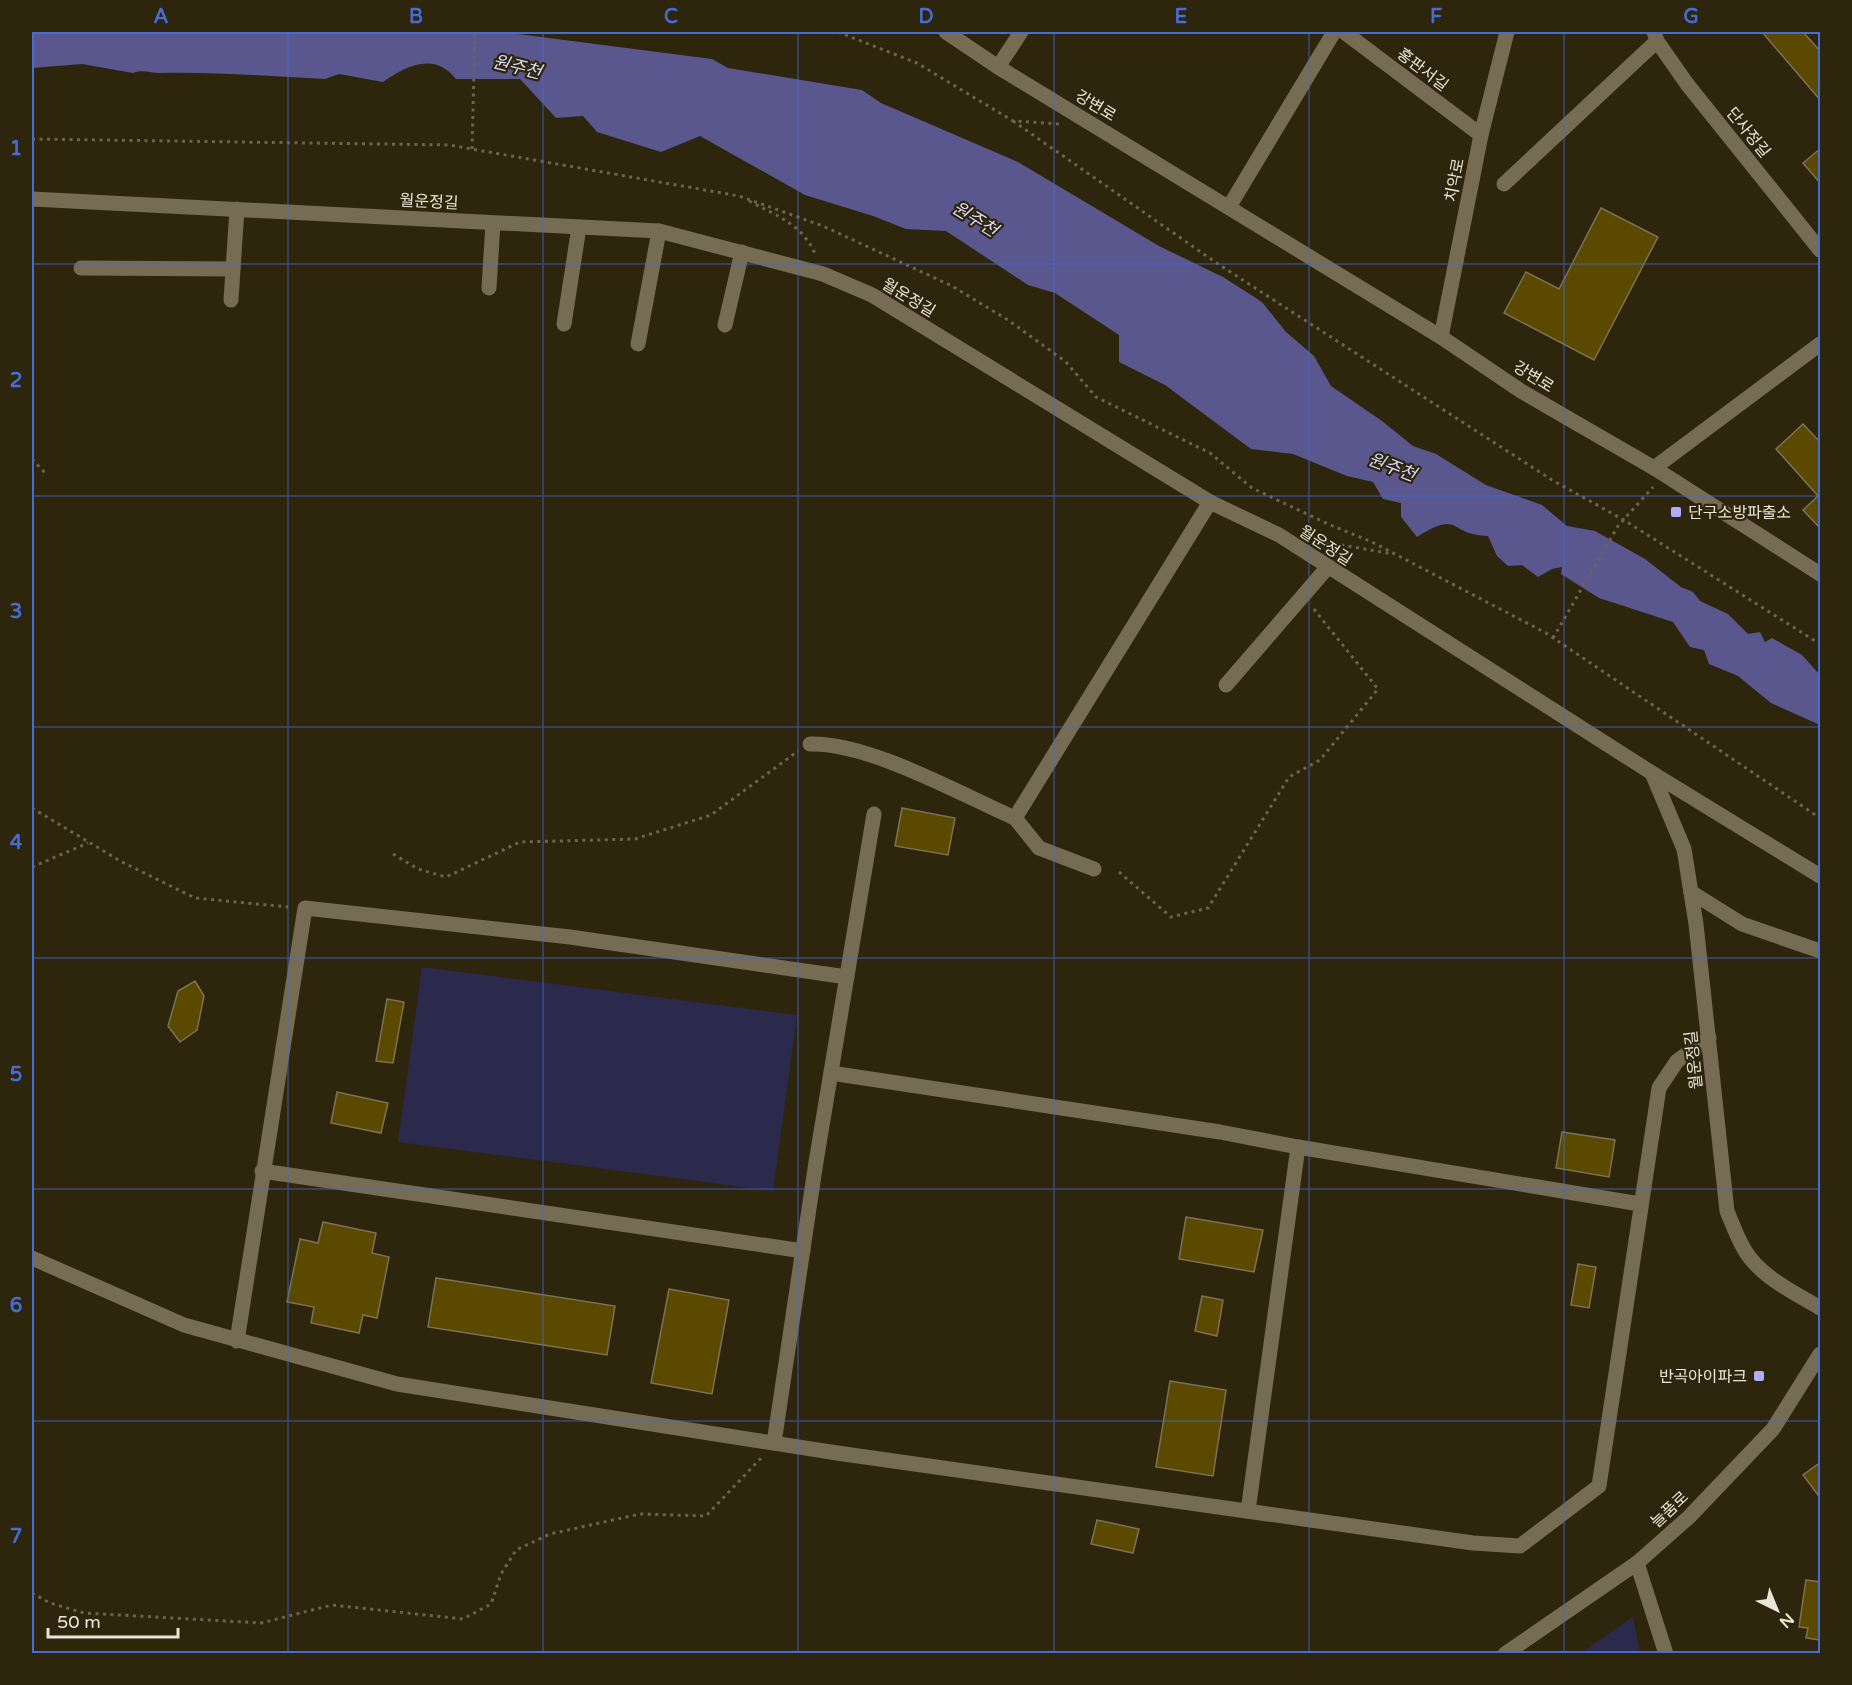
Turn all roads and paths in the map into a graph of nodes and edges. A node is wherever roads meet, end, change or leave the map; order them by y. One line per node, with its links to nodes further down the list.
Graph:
1 (475, 32): 14 (path)
2 (838, 32): 10 (path)
3 (946, 32): 9 (street, 강변로)
4 (1021, 32): 9 (street)
5 (1334, 32): 18 (street)
6 (1344, 32): 12 (street, 홍판서길)
7 (1506, 32): 12 (street, 치악로)
8 (1654, 34): 15 (street); 23 (street, 단사정길)
9 (998, 67): 11 (street, 강변로)
10 (1013, 121): 11 (path); 39 (path)
11 (1095, 126): 18 (street, 강변로)
12 (1481, 135): 32 (street, 치악로)
13 (32, 139): 14 (path)
14 (472, 148): 16 (path)
15 (1504, 184)
16 (739, 196): 27 (path); 41 (path)
17 (32, 199): 19 (street, 월운정길)
18 (1229, 207): 32 (street, 강변로)
19 (237, 209): 20 (street, 월운정길); 26 (street)
20 (493, 223): 21 (street, 월운정길); 28 (street)
21 (579, 227): 22 (street, 월운정길); 30 (street)
22 (659, 231): 24 (street, 월운정길); 33 (street)
23 (1821, 250)
24 (742, 252): 27 (street, 월운정길); 31 (street)
25 (81, 268): 26 (street)
26 (233, 269): 29 (street)
27 (823, 274): 38 (street, 월운정길)
28 (489, 288)
29 (231, 300)
30 (564, 324)
31 (724, 325)
32 (1441, 337): 36 (street, 강변로)
33 (638, 344)
34 (1821, 344): 36 (street)
35 (32, 459): 37 (path)
36 (1659, 471): 39 (path); 43 (street, 강변로)
37 (46, 474)
38 (1210, 502): 42 (street, 월운정길); 52 (street)
39 (1624, 520): 45 (path); 46 (path)
40 (1313, 540): 41 (path)
41 (1397, 555): 45 (path)
42 (1327, 568): 44 (street); 49 (street, 월운정길)
43 (1821, 574)
44 (1304, 597): 47 (street); 58 (path)
45 (1553, 638): 53 (path)
46 (1821, 644)
47 (1226, 685)
48 (810, 744): 52 (street); 55 (path)
49 (1652, 773): 59 (street, 월운정길); 60 (street, 월운정길)
50 (32, 808): 54 (path)
51 (874, 814): 63 (street)
52 (1015, 818): 57 (street)
53 (1821, 818)
54 (89, 843): 56 (path); 61 (path)
55 (393, 854)
56 (32, 867)
57 (1094, 869)
58 (1119, 872)
59 (1821, 876)
60 (1691, 892): 62 (street); 64 (street, 월운정길)
61 (305, 908): 63 (street); 67 (street)
62 (1821, 951)
63 (847, 977): 65 (street)
64 (1708, 1038): 68 (street); 71 (street, 월운정길)
65 (831, 1073): 66 (street); 69 (street)
66 (1298, 1147): 68 (street); 75 (street)
67 (262, 1171): 69 (street); 72 (street)
68 (1640, 1204): 75 (street)
69 (803, 1251): 74 (street)
70 (32, 1258): 72 (street)
71 (1821, 1308)
72 (237, 1341): 74 (street)
73 (1821, 1354): 76 (street, 늘품로)
74 (774, 1443): 75 (street); 77 (path)
75 (1248, 1511)
76 (1636, 1563): 78 (street, 늘품로); 79 (street)
77 (32, 1593)
78 (1505, 1653)
79 (1666, 1653)

